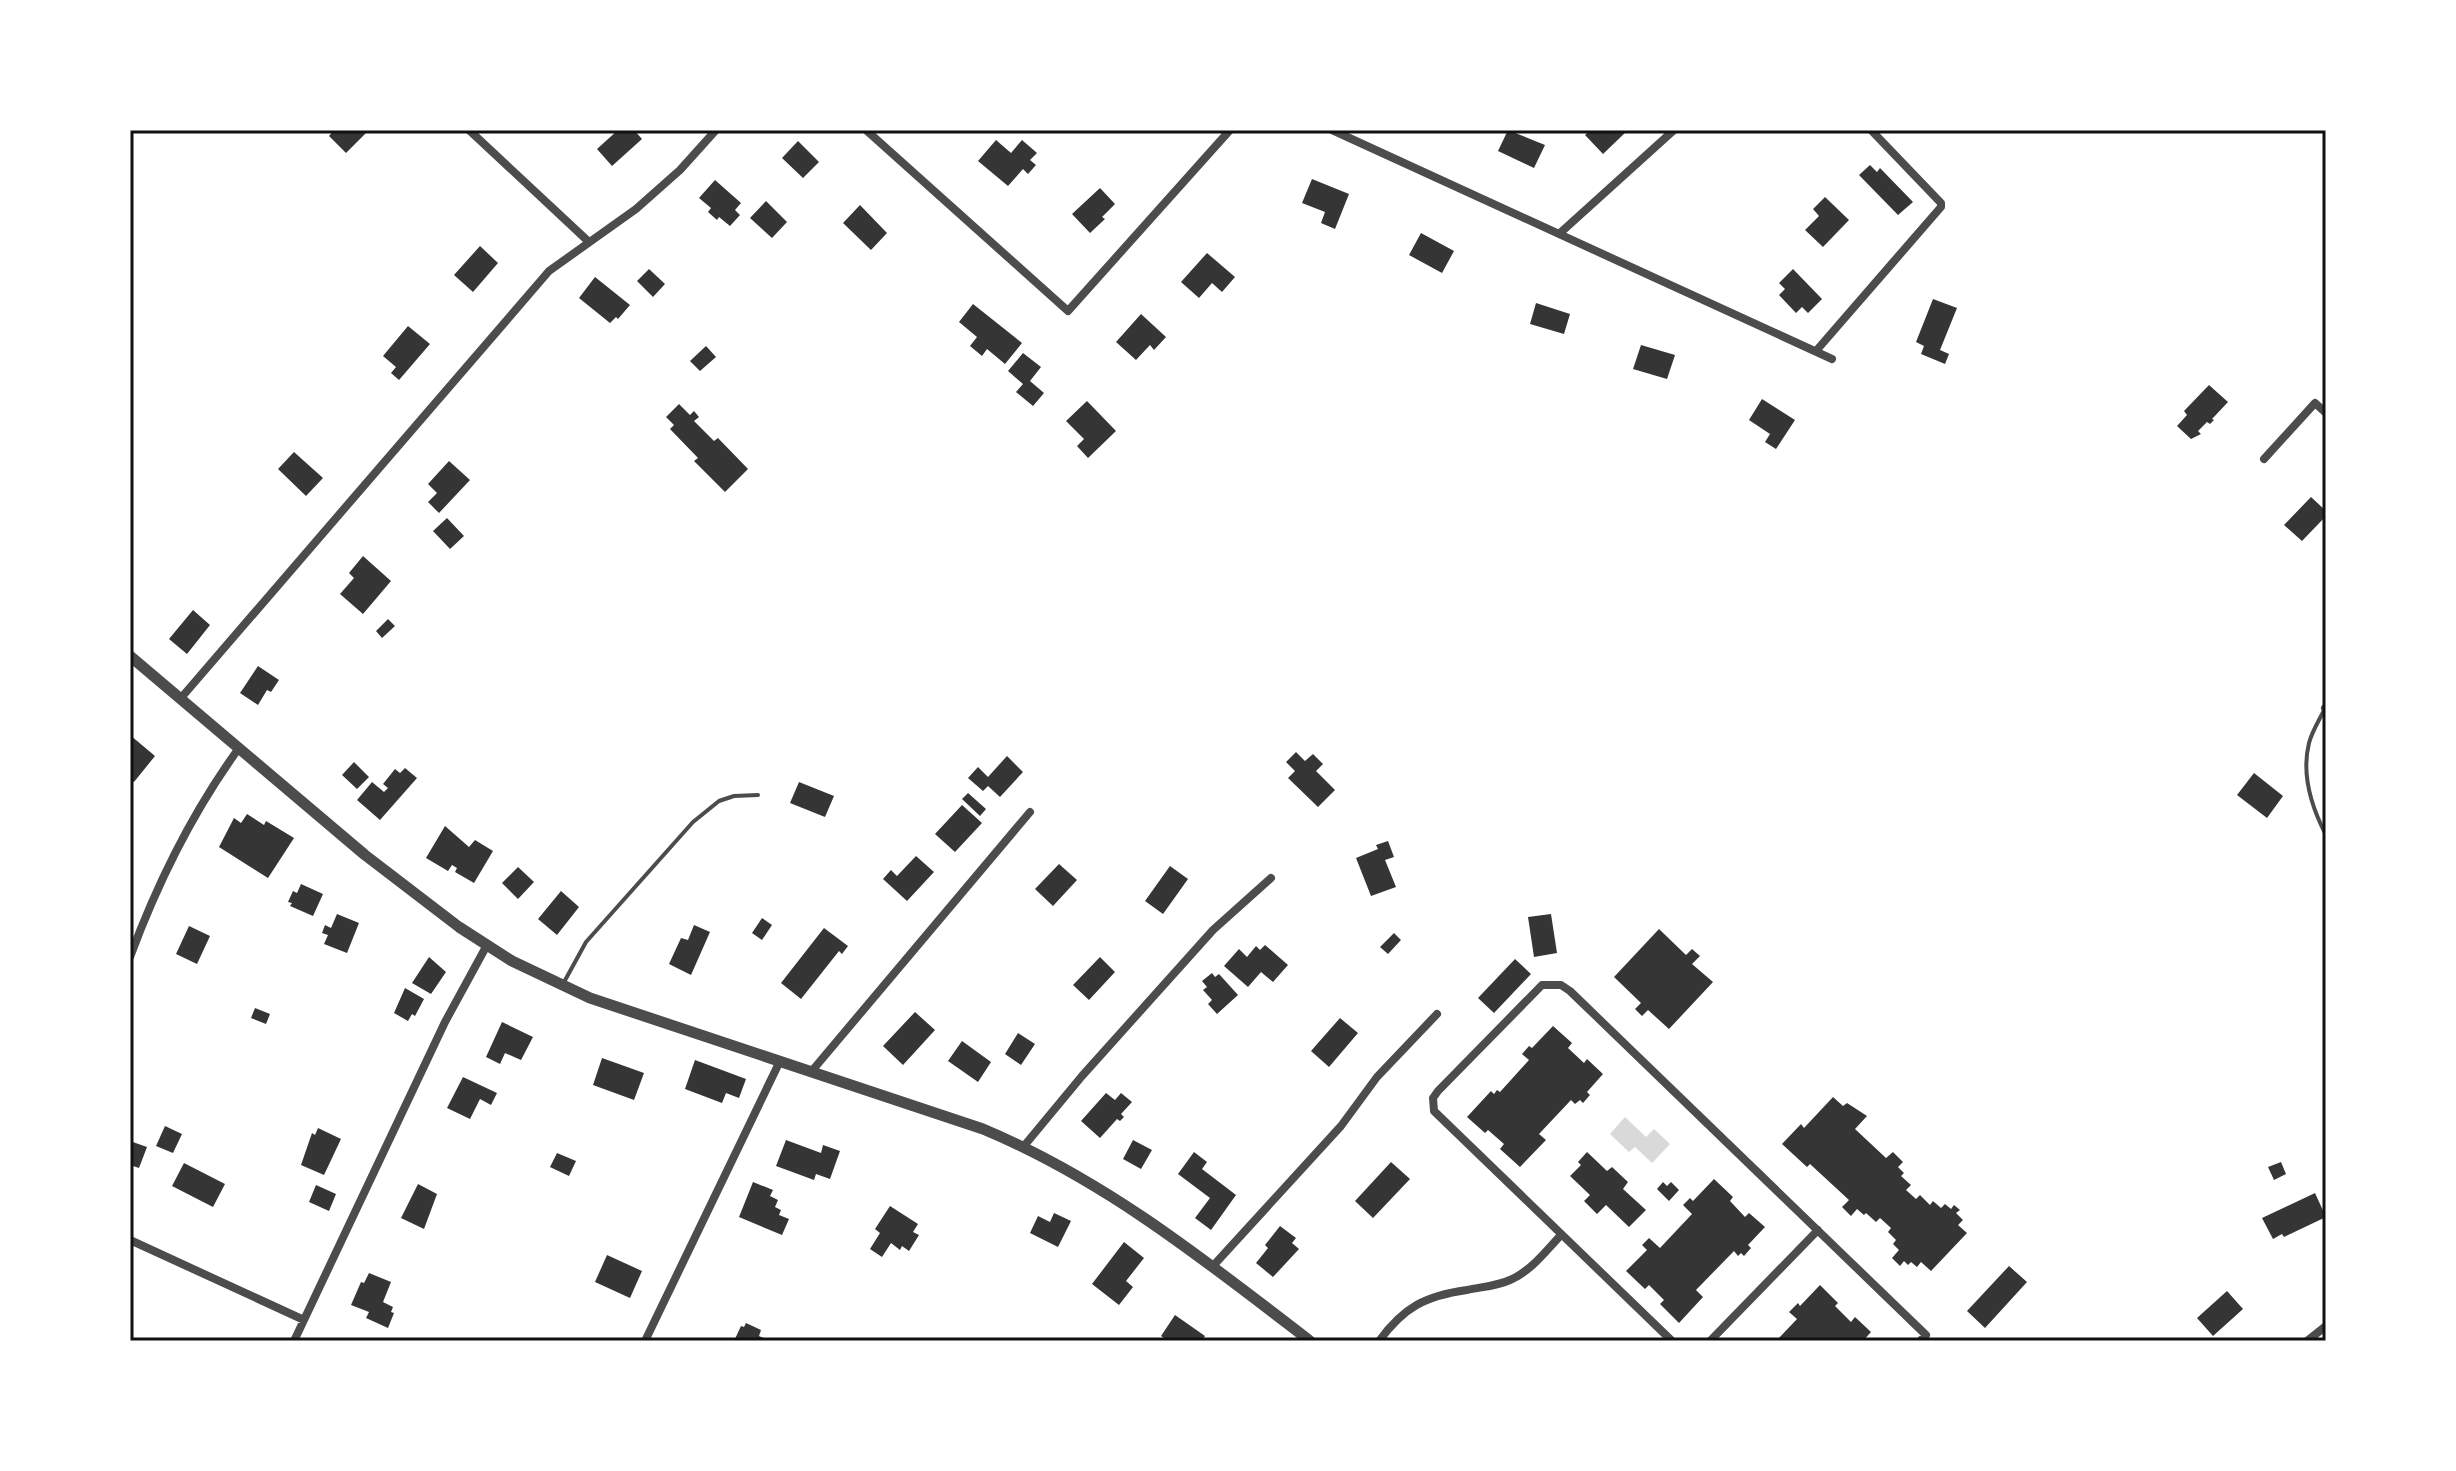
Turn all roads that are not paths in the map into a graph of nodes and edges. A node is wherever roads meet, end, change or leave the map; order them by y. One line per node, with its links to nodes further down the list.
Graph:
1 (469, 130): 9 (street)
2 (716, 130): 9 (street)
3 (866, 130): 4 (street)
4 (1230, 130)
5 (1332, 130): 8 (street)
6 (1674, 130): 8 (street)
7 (1871, 130): 10 (street)
8 (1559, 234): 10 (street)
9 (589, 242): 15 (street)
10 (1816, 351): 11 (street)
11 (1832, 359)
12 (2326, 413): 13 (street)
13 (2264, 459)
14 (130, 656): 15 (street)
15 (181, 698): 17 (street)
16 (2326, 708): 20 (lane)
17 (239, 748): 22 (street); 23 (street)
18 (758, 795): 24 (lane)
19 (1030, 812): 27 (street)
20 (2326, 835)
21 (1271, 878): 28 (street)
22 (487, 945): 24 (street); 33 (street)
23 (130, 957)
24 (562, 986): 26 (street)
25 (1437, 1014): 32 (street)
26 (780, 1061): 27 (street); 36 (street)
27 (811, 1072): 28 (street)
28 (1024, 1146): 32 (street)
29 (1818, 1230): 30 (street); 40 (street); 41 (street)
30 (1561, 1235): 38 (street); 39 (street)
31 (130, 1240): 33 (street)
32 (1213, 1266): 37 (street)
33 (304, 1320): 35 (street)
34 (2326, 1326): 42 (street)
35 (294, 1341)
36 (645, 1341)
37 (1310, 1341)
38 (1379, 1341)
39 (1672, 1341)
40 (1710, 1341)
41 (1920, 1341)
42 (2307, 1341)

